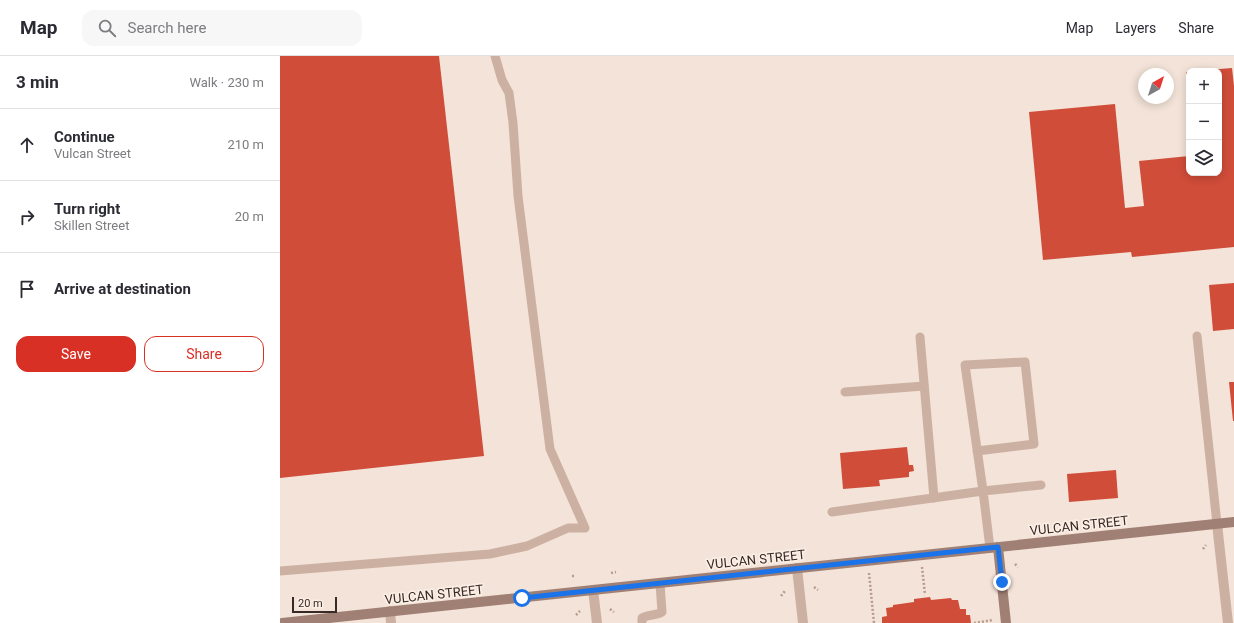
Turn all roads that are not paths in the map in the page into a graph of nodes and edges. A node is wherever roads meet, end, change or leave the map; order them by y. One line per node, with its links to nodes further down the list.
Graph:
1 (495, 56): 15 (lane)
2 (1197, 336): 12 (lane)
3 (920, 337): 4 (lane)
4 (924, 386): 5 (lane); 9 (lane)
5 (845, 392)
6 (977, 451): 6 (lane); 8 (lane)
7 (1040, 484): 8 (lane)
8 (982, 491): 9 (lane); 13 (lane)
9 (934, 498): 10 (lane)
10 (832, 512)
11 (1234, 522): 12 (street, VULCAN STREET)
12 (1217, 524): 13 (street, VULCAN STREET); 25 (street)
13 (994, 547): 14 (street, VULCAN STREET); 24 (street)
14 (797, 568): 16 (street, VULCAN STREET); 23 (street)
15 (280, 571)
16 (660, 583): 17 (street, VULCAN STREET); 22 (lane)
17 (594, 590): 18 (street, VULCAN STREET); 21 (street)
18 (390, 612): 19 (street, VULCAN STREET); 20 (street)
19 (282, 623)
20 (391, 623)
21 (597, 623)
22 (642, 623)
23 (803, 623)
24 (1006, 623)
25 (1228, 623)

